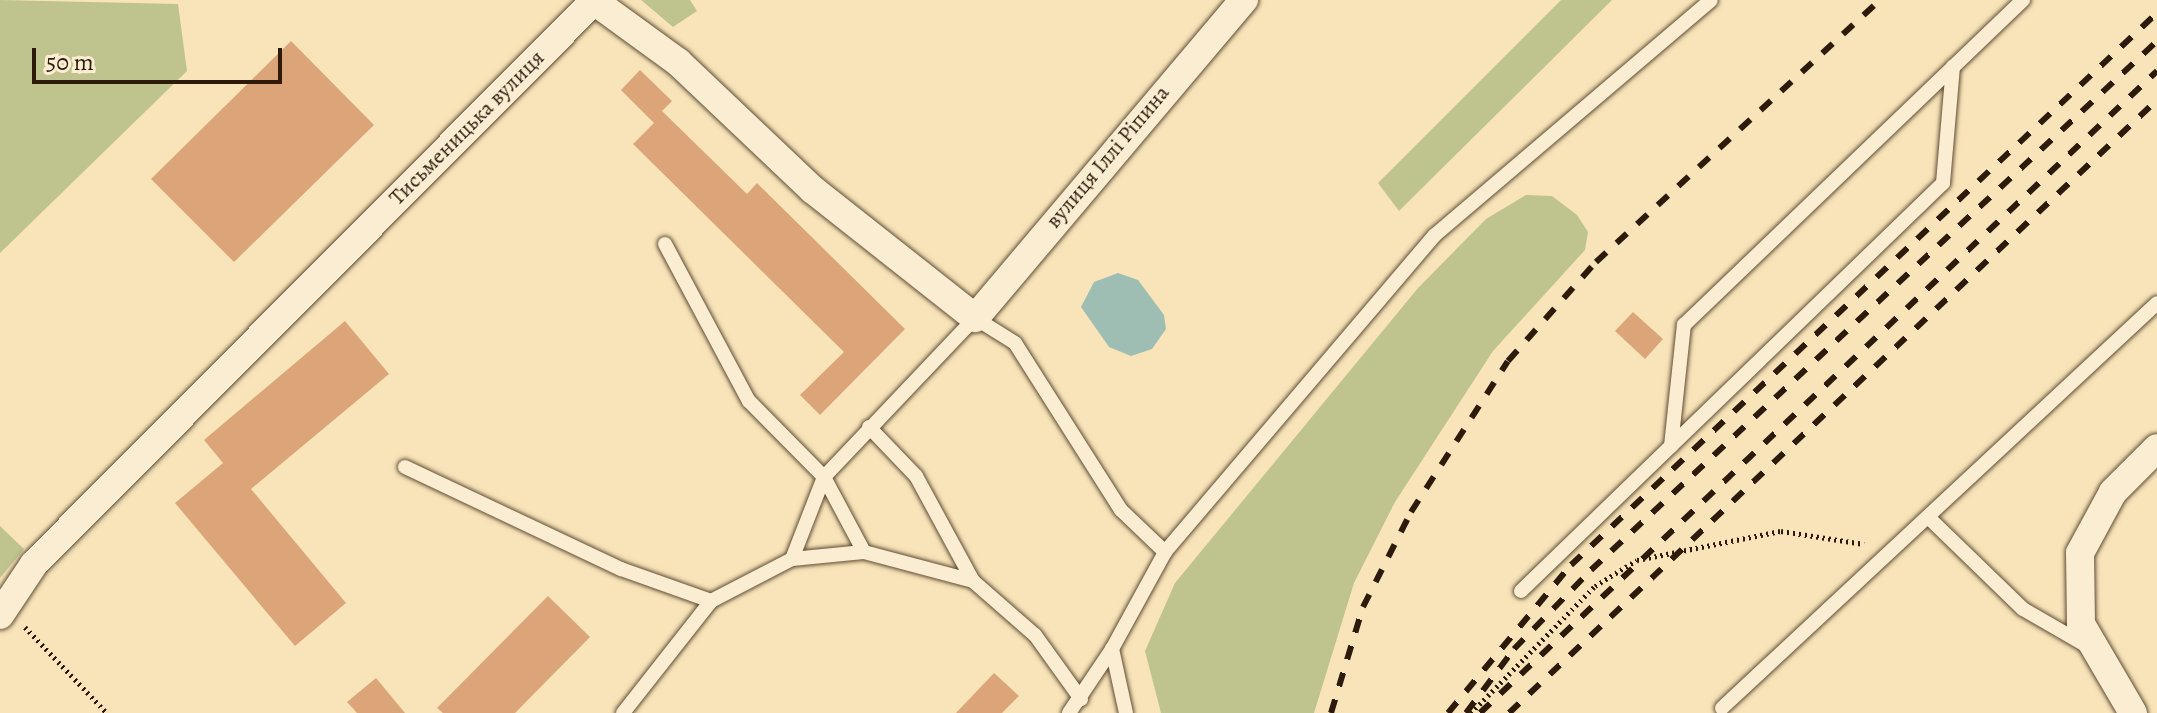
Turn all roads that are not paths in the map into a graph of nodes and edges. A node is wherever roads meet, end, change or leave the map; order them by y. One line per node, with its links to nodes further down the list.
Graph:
1 (593, 0): 8 (street, Тисьменицька вулиця); 21 (street, Тисьменицька вулиця)
2 (1244, 0): 8 (street, вулиця Іллі Ріпина)
3 (1711, 0): 16 (lane)
4 (2023, 0): 5 (lane)
5 (1953, 66): 10 (lane); 10 (lane)
6 (665, 244): 13 (lane)
7 (2157, 303): 14 (lane)
8 (975, 318): 9 (lane); 16 (lane)
9 (869, 427): 13 (lane); 18 (lane)
10 (1671, 446): 19 (lane)
11 (2157, 448): 22 (street)
12 (405, 467): 20 (lane)
13 (824, 477): 15 (lane); 17 (lane)
14 (1928, 517): 22 (lane); 25 (lane)
15 (864, 552): 17 (lane); 18 (lane)
16 (1165, 552): 23 (lane)
17 (792, 559): 20 (lane)
18 (973, 581): 24 (lane)
19 (1521, 591)
20 (711, 601): 26 (lane)
21 (2, 610)
22 (2091, 648): 29 (street)
23 (1112, 649): 24 (lane); 28 (lane)
24 (1081, 699): 27 (lane)
25 (1722, 708)
26 (623, 713)
27 (1069, 713)
28 (1126, 713)
29 (2133, 713)

